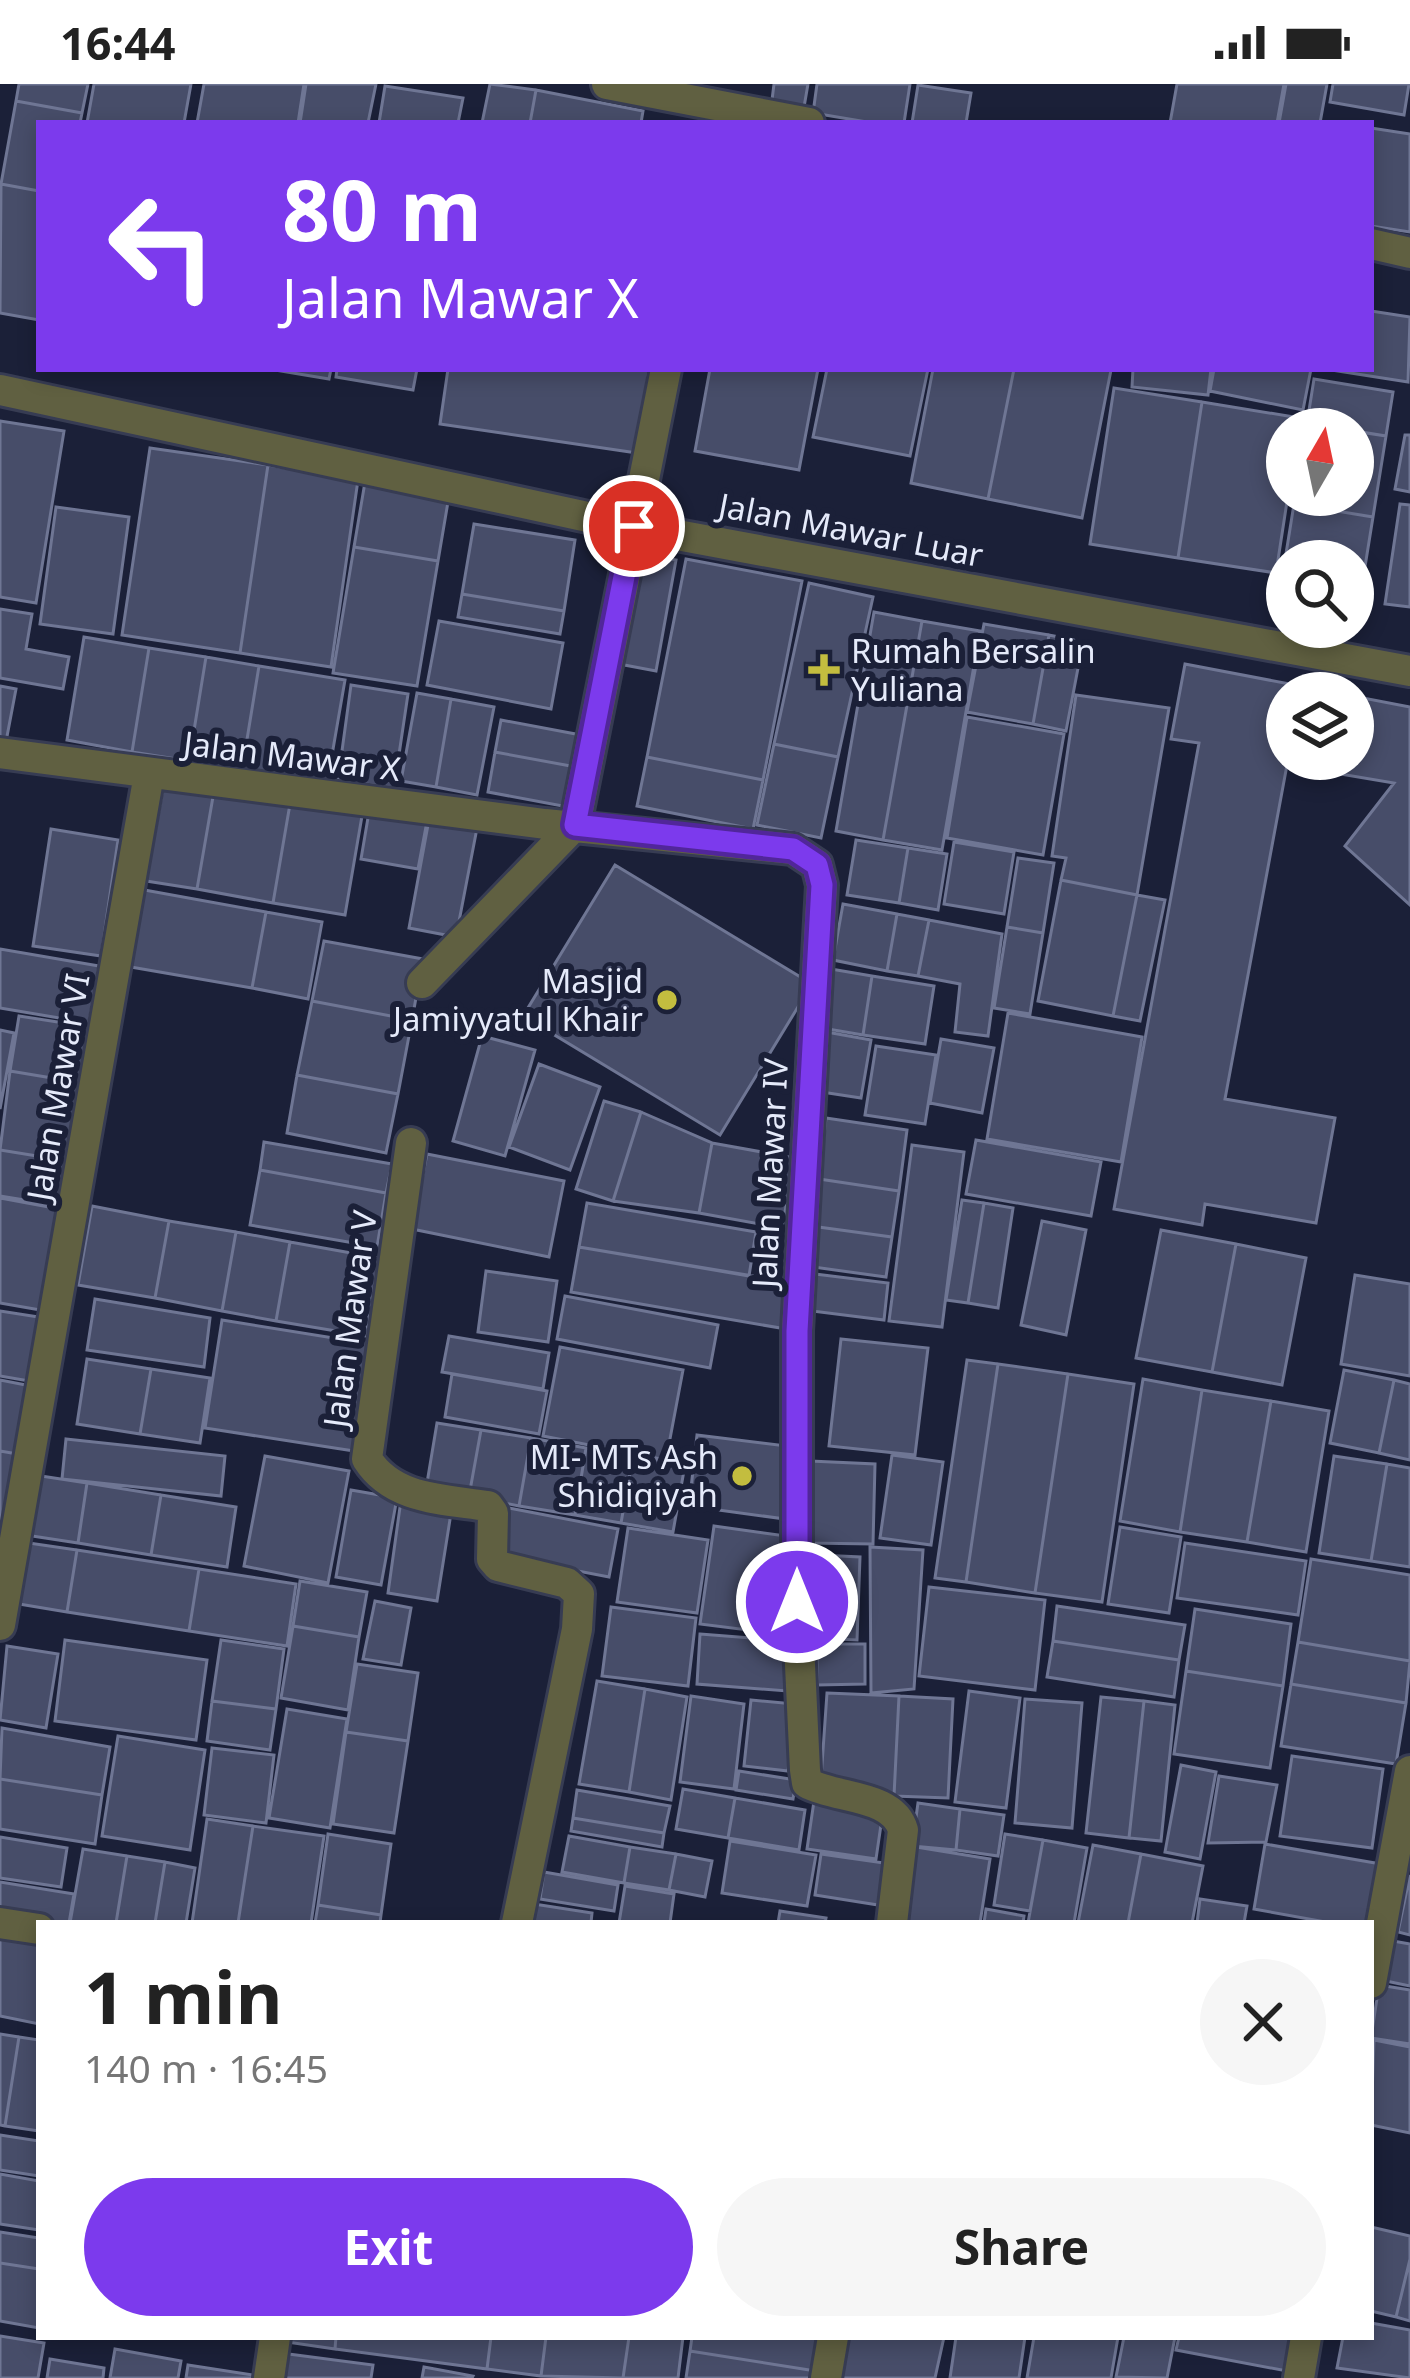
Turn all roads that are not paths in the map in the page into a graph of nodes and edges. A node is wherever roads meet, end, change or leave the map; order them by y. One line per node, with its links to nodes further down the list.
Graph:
1 (607, 84): 2 (street)
2 (720, 104): 3 (street)
3 (795, 120)
4 (1374, 245): 5 (street)
5 (1410, 253)
6 (665, 372): 8 (street)
7 (0, 390): 8 (street, Jalan Mawar Luar)
8 (634, 526): 9 (street, Jalan Mawar Luar); 12 (street)
9 (1410, 671)
10 (0, 753): 11 (street, Jalan Mawar X)
11 (149, 774): 12 (street, Jalan Mawar X); 16 (street, Jalan Mawar VI)
12 (575, 825): 13 (street, Jalan Mawar X); 14 (street)
13 (817, 865): 19 (street, Jalan Mawar IV)
14 (422, 983)
15 (410, 1143): 18 (street, Jalan Mawar V)
16 (0, 1625)
17 (1410, 1771): 22 (street)
18 (518, 1920)
19 (892, 1920)
20 (0, 1923): 21 (street)
21 (36, 1929)
22 (1374, 1967)
23 (274, 2340): 26 (street)
24 (832, 2340): 27 (street)
25 (1305, 2340): 28 (street)
26 (269, 2378)
27 (826, 2378)
28 (1299, 2378)

